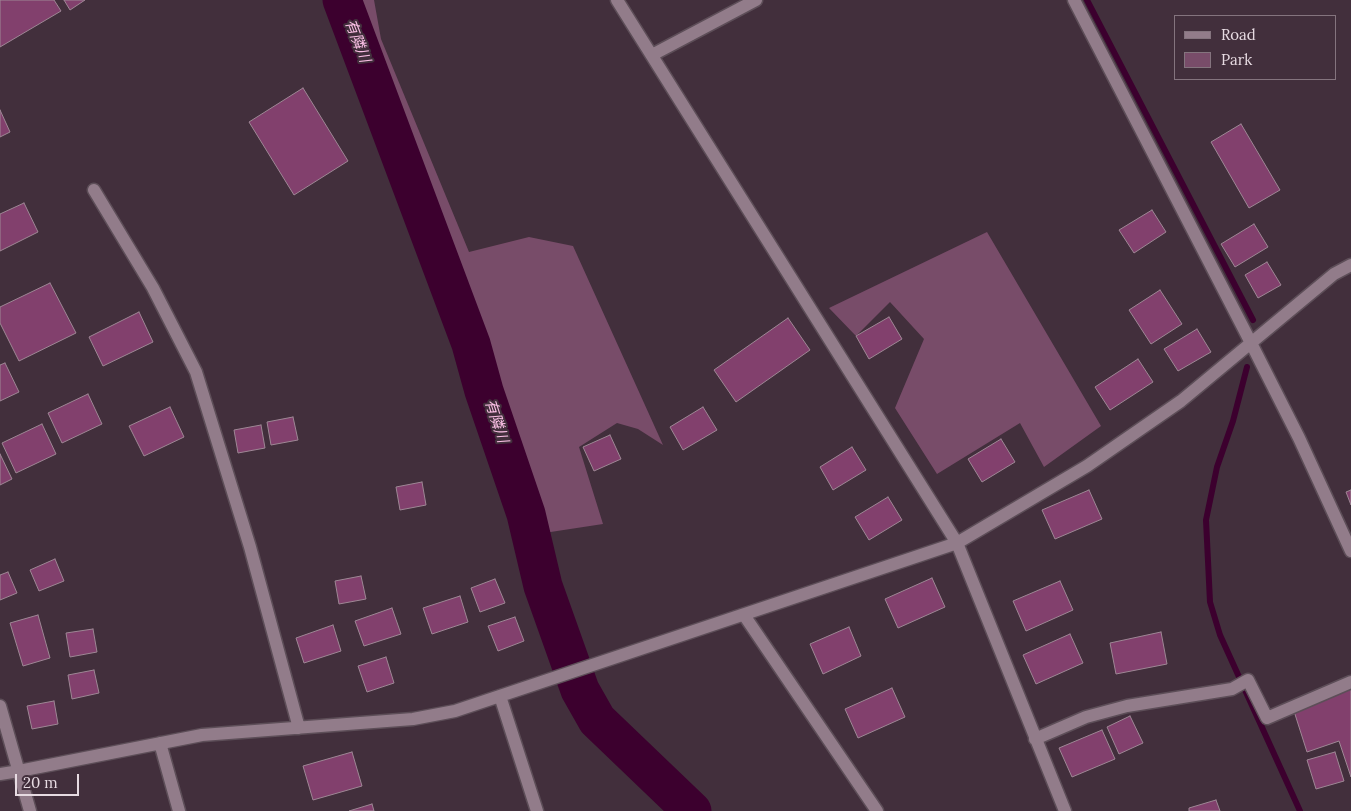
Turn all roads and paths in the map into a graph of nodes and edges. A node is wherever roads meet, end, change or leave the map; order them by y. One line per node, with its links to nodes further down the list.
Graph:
1 (617, 0): 4 (street)
2 (756, 0): 4 (street)
3 (1074, 0): 7 (street)
4 (652, 55): 8 (street)
5 (94, 190): 14 (street)
6 (1351, 265): 7 (street)
7 (1250, 341): 8 (street); 9 (street)
8 (957, 543): 10 (street); 15 (street)
9 (1351, 551)
10 (744, 615): 12 (street); 22 (street)
11 (1351, 682): 15 (street)
12 (500, 696): 14 (street); 21 (street)
13 (0, 706): 17 (street)
14 (300, 728): 16 (street)
15 (1035, 739): 23 (street)
16 (160, 743): 17 (street); 20 (street)
17 (19, 771): 18 (street); 19 (street)
18 (0, 774)
19 (30, 811)
20 (179, 811)
21 (537, 811)
22 (877, 811)
23 (1064, 811)

